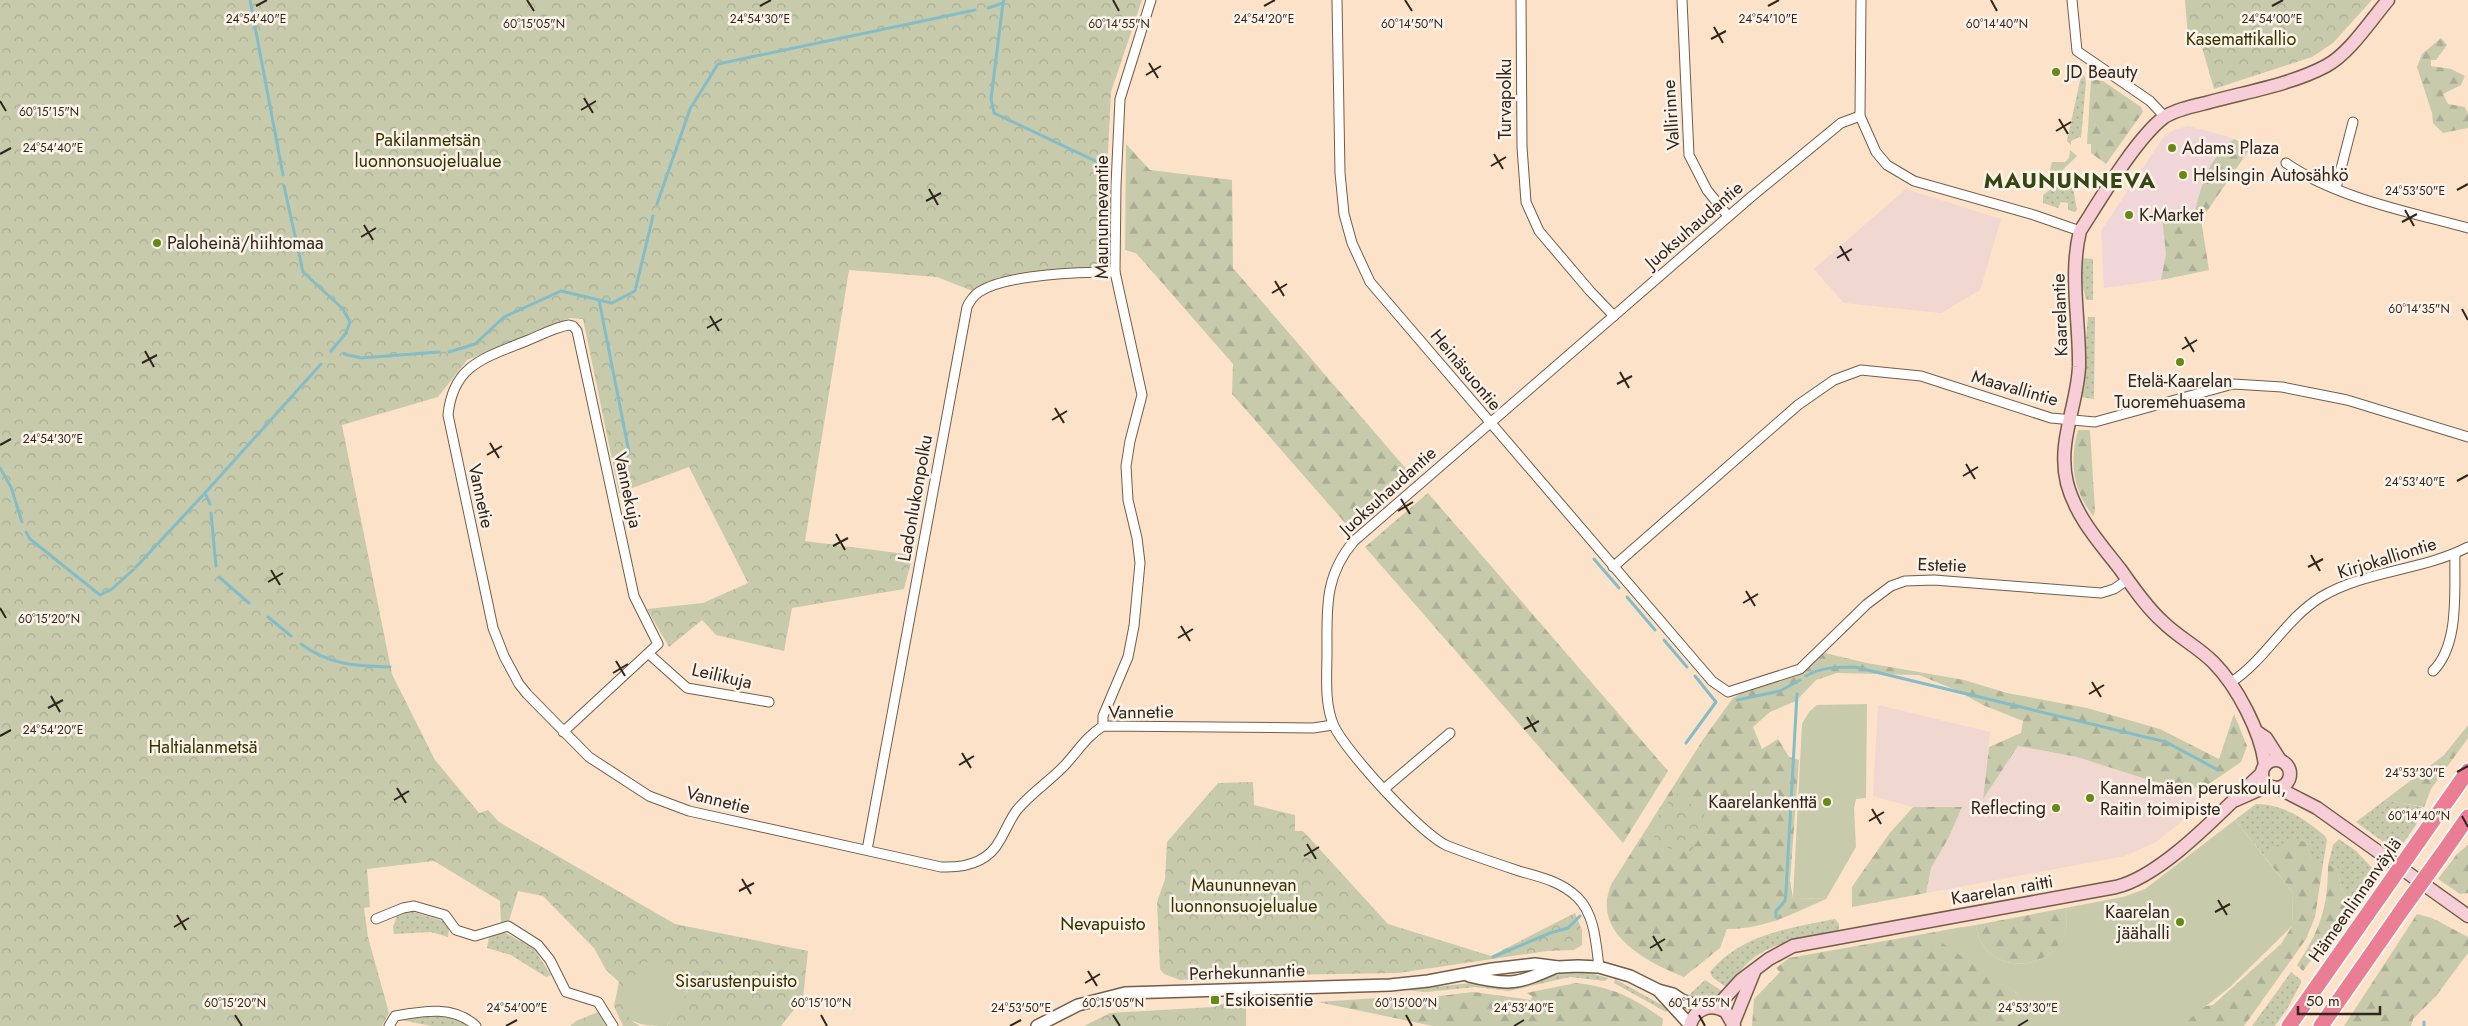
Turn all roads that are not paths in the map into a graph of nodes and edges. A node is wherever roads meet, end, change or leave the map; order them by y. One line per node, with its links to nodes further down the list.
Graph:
1 (1151, 0): 16 (street, Maununnevantie)
2 (1338, 0): 20 (street, Heinäsuontie)
3 (1521, 0): 17 (street, Turvapolku)
4 (1682, 0): 13 (street, Vallirinne)
5 (1860, 0): 8 (street)
6 (2072, 0): 9 (street)
7 (2388, 0): 9 (main road, Kaarelantie)
8 (1860, 116): 13 (street, Juoksuhaudantie); 15 (street)
9 (2164, 117): 15 (main road, Kaarelantie)
10 (2353, 122): 12 (street)
11 (2286, 163): 12 (street)
12 (2336, 188): 14 (street)
13 (1728, 216): 17 (street, Juoksuhaudantie)
14 (2468, 228)
15 (2080, 231): 19 (main road, Kaarelantie)
16 (1115, 272): 31 (street, Maununnevantie); 45 (street, Ladonlukonpolku)
17 (1614, 316): 20 (street, Juoksuhaudantie)
18 (574, 326): 26 (street, Vannekuja); 33 (street, Vannetie)
19 (2068, 420): 21 (street, Maavallintie); 24 (street, Maavallintie); 25 (main road, Kaarelantie)
20 (1490, 424): 24 (street, Heinäsuontie); 32 (street, Juoksuhaudantie)
21 (2468, 437)
22 (2468, 547): 23 (street, Kirjokalliontie)
23 (2455, 554): 27 (street); 28 (street, Kirjokalliontie)
24 (1613, 567): 29 (street, Heinäsuontie)
25 (2127, 580): 28 (main road, Kaarelantie); 29 (street, Estetie)
26 (649, 654): 30 (street, Leilikuja); 33 (street)
27 (2434, 671)
28 (2230, 683): 34 (main road, Kaarelantie)
29 (1728, 692)
30 (770, 702)
31 (1102, 726): 32 (street, Vannetie); 45 (street, Vannetie)
32 (1333, 726): 40 (street, Juoksuhaudantie)
33 (563, 732): 45 (street, Vannetie)
34 (2257, 732): 36 (main road, Kaarelantie); 37 (main road, Kaarelantie)
35 (1450, 733): 40 (street)
36 (2280, 760): 37 (main road); 39 (main road)
37 (2263, 769): 41 (main road); 42 (main road, Kaarelan raitti)
38 (2468, 772): 60 (highway, Hämeenlinnanväylä, bridge)
39 (2290, 777): 41 (main road); 43 (main road)
40 (1384, 788): 49 (street, Juoksuhaudantie)
41 (2275, 788): 42 (main road, Kaarelan raitti); 43 (main road)
42 (2236, 800): 50 (main road, Kaarelan raitti)
43 (2304, 800): 46 (main road)
44 (2468, 817): 61 (highway, bridge)
45 (867, 850)
46 (2468, 916)
47 (376, 919): 57 (street)
48 (1558, 967): 49 (street, Perhekunnantie); 51 (street, Perhekunnantie); 51 (street, Perhekunnantie)
49 (1599, 967): 52 (street, Perhekunnantie)
50 (1754, 972): 53 (main road, Kaarelan raitti); 54 (main road, Kaarelan raitti)
51 (1465, 975): 58 (street, Perhekunnantie)
52 (1658, 990): 53 (street, Perhekunnantie); 59 (street, Perhekunnantie)
53 (1708, 1007): 54 (main road); 59 (main road, Kaarelan raitti)
54 (1734, 1025)
55 (389, 1026): 56 (street)
56 (476, 1026)
57 (613, 1026)
58 (1037, 1026)
59 (1690, 1026)
60 (2289, 1026)
61 (2321, 1026)

